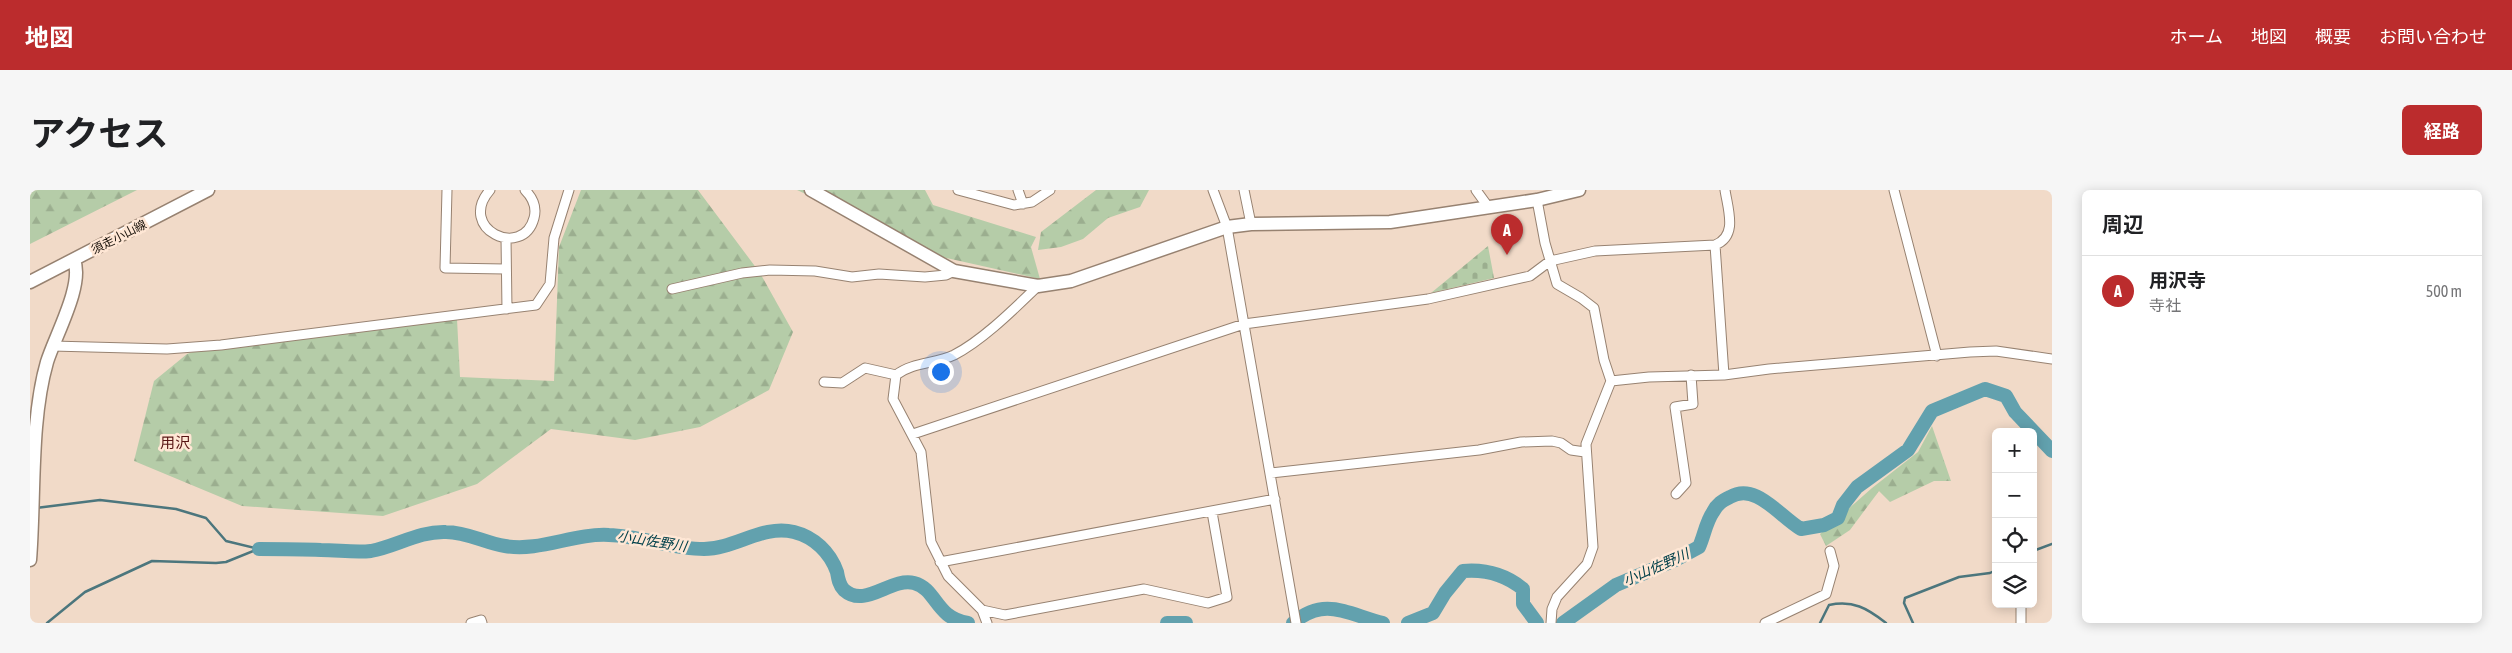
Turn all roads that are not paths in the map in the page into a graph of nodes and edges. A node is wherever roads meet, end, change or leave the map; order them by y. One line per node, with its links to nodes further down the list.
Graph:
1 (208, 190): 23 (street, 須走小山線)
2 (447, 190): 25 (street)
3 (490, 190): 21 (street)
4 (525, 190): 21 (street)
5 (569, 190): 30 (street)
6 (810, 190): 26 (street)
7 (958, 190): 17 (street)
8 (1018, 190): 17 (street)
9 (1050, 190): 17 (street)
10 (1213, 190): 20 (street)
11 (1244, 190): 19 (street)
12 (1476, 190): 18 (street)
13 (1579, 190): 16 (street)
14 (1725, 190): 22 (street)
15 (1894, 190): 33 (street)
16 (1537, 200): 18 (street); 24 (street)
17 (1023, 204)
18 (1489, 208): 19 (street)
19 (1251, 224): 20 (street)
20 (1227, 228): 28 (street); 31 (street)
21 (506, 238): 25 (street)
22 (1715, 245): 24 (street); 37 (street)
23 (74, 260): 27 (street, 須走小山線); 32 (street)
24 (1550, 261): 31 (street); 38 (street)
25 (505, 269): 30 (street)
26 (954, 271): 28 (street); 29 (street)
27 (30, 282)
28 (1038, 286): 35 (street)
29 (672, 289)
30 (507, 308): 32 (street)
31 (1244, 324): 40 (street); 42 (street)
32 (52, 346): 47 (street)
33 (1937, 356): 34 (street); 37 (street)
34 (2052, 359)
35 (896, 375): 39 (street); 40 (street)
36 (1691, 375): 37 (street); 38 (street); 43 (street)
37 (1724, 375)
38 (1611, 381): 41 (street)
39 (824, 382)
40 (913, 434): 48 (street)
41 (1585, 452): 42 (street); 51 (street)
42 (1271, 473): 44 (street)
43 (1676, 494)
44 (1275, 500): 45 (street); 54 (street)
45 (1212, 512): 48 (street); 50 (street)
46 (1830, 551): 55 (street)
47 (30, 560)
48 (940, 562): 50 (street)
49 (2021, 608): 56 (street)
50 (984, 616)
51 (1551, 620)
52 (471, 623): 53 (street)
53 (482, 623)
54 (1296, 623)
55 (1765, 623)
56 (2021, 623)

